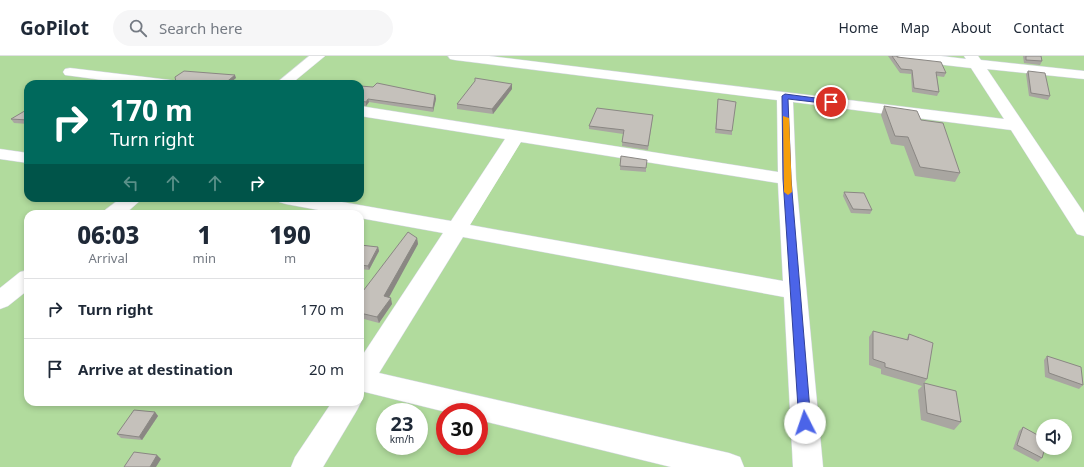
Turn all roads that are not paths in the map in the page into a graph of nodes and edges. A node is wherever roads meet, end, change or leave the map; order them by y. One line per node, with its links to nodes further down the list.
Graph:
1 (318, 56): 9 (street)
2 (455, 56): 5 (street)
3 (901, 56): 4 (street)
4 (973, 60): 7 (street); 12 (street)
5 (566, 63): 10 (street)
6 (70, 72): 8 (street)
7 (1084, 75)
8 (137, 80)
9 (287, 80)
10 (785, 96): 12 (street); 16 (street)
11 (364, 112): 13 (street)
12 (1014, 124): 23 (street)
13 (516, 136): 16 (street); 22 (street)
14 (0, 154): 15 (street)
15 (24, 157)
16 (787, 179): 25 (street)
17 (128, 202): 19 (street)
18 (308, 202): 20 (street)
19 (117, 210)
20 (352, 210)
21 (364, 212): 22 (street)
22 (457, 229): 25 (street); 27 (street)
23 (1084, 230)
24 (24, 281): 26 (street)
25 (795, 291): 32 (street)
26 (0, 300)
27 (364, 375)
28 (364, 390): 31 (street)
29 (345, 406): 30 (street)
30 (306, 467)
31 (730, 467)
32 (808, 467)

